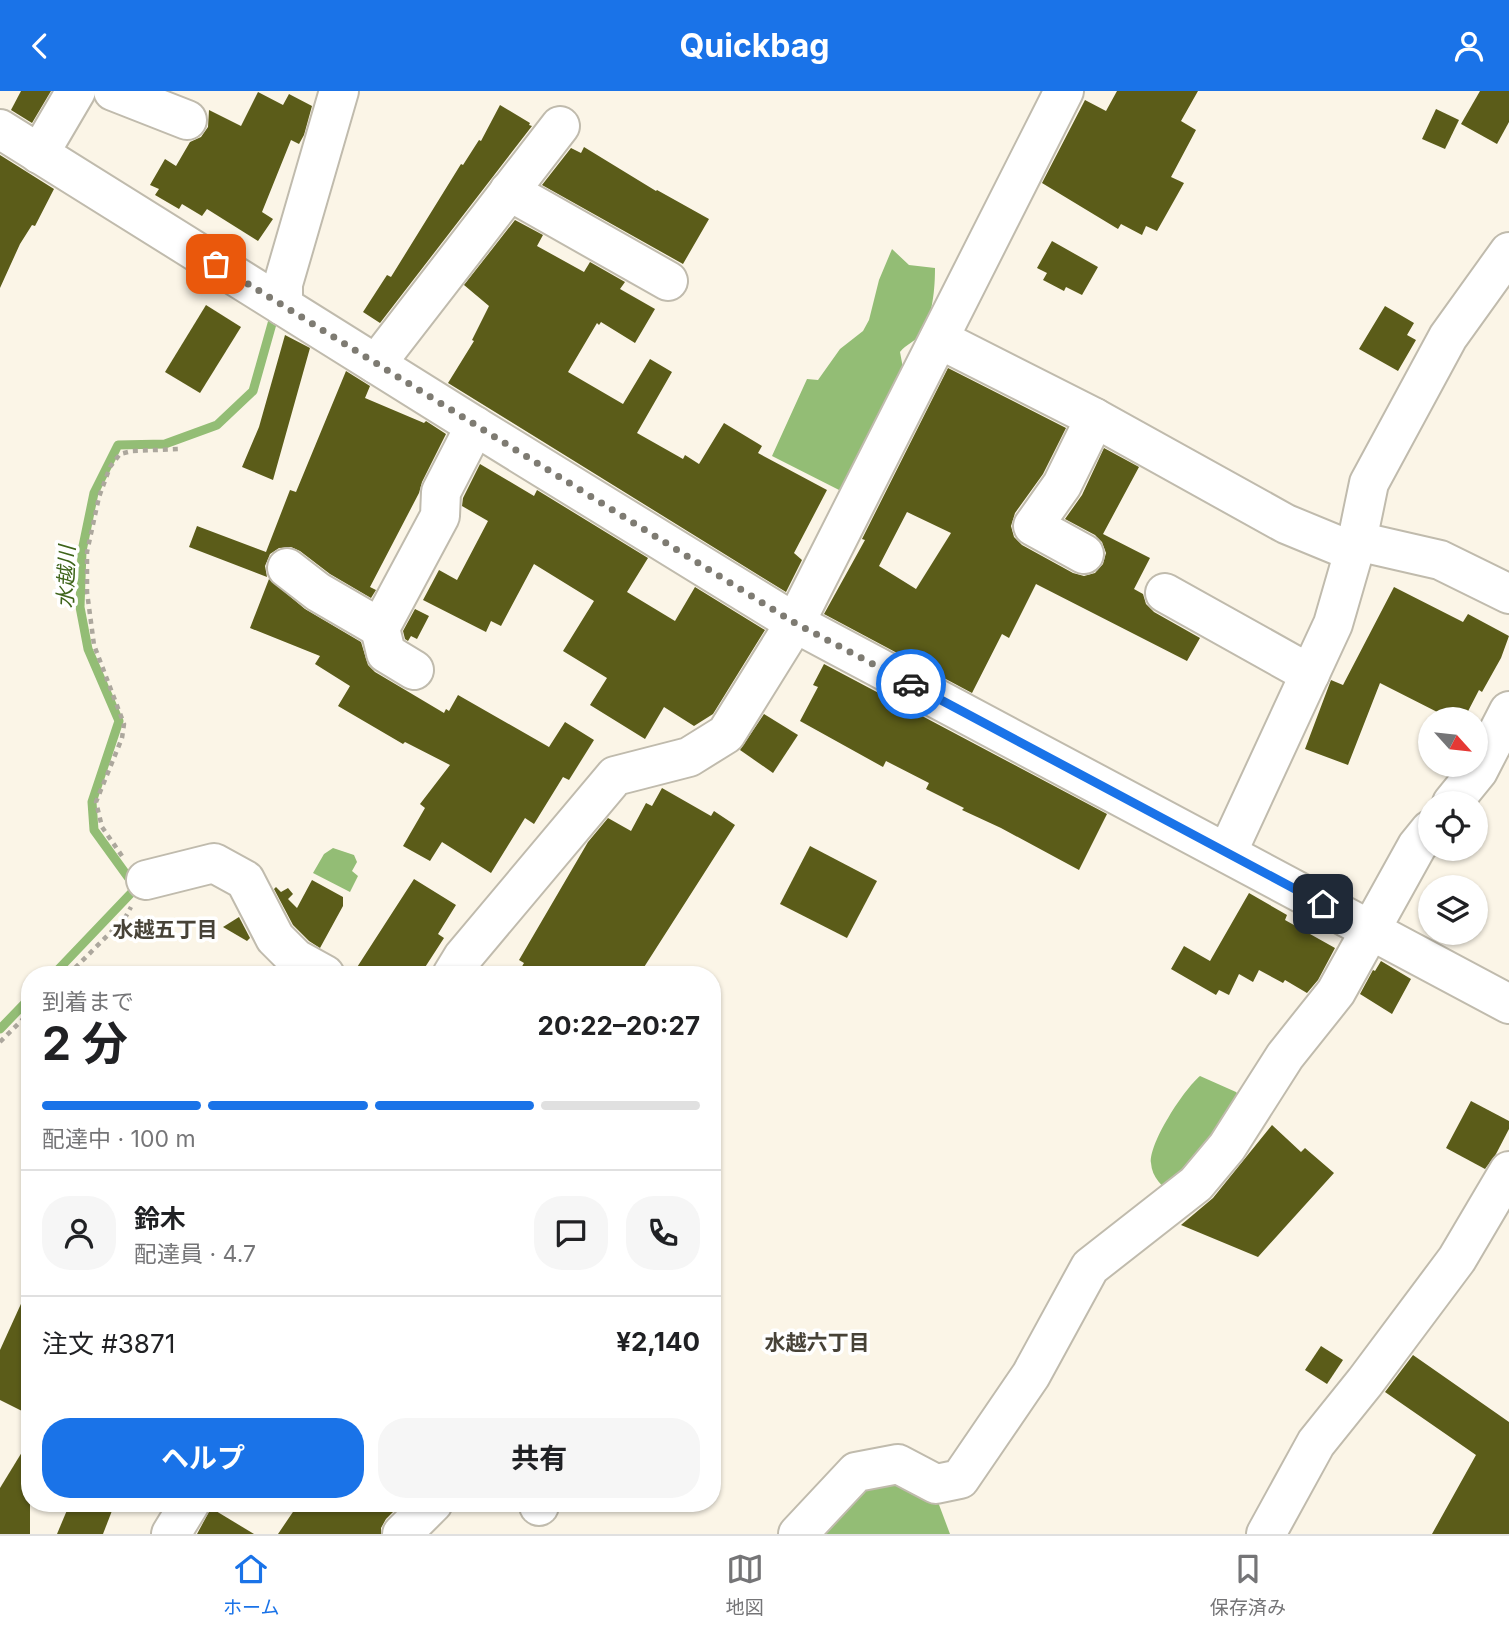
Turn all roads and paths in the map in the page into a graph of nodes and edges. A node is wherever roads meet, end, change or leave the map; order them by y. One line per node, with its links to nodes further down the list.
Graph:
1 (76, 91): 8 (street)
2 (113, 91): 5 (street)
3 (339, 91): 12 (street)
4 (1064, 91): 13 (street)
5 (187, 120)
6 (560, 125): 9 (street)
7 (0, 129): 8 (street)
8 (39, 153): 12 (street)
9 (509, 191): 11 (street); 14 (street)
10 (1509, 252): 18 (street)
11 (668, 281)
12 (283, 306): 14 (street)
13 (939, 339): 15 (street); 23 (street)
14 (376, 365): 16 (street)
15 (1095, 418): 18 (street); 19 (street)
16 (475, 426): 23 (street); 24 (street)
17 (179, 449): 31 (path)
18 (1355, 547): 22 (street); 26 (street)
19 (1083, 554)
20 (287, 568): 24 (street)
21 (1166, 593): 26 (street)
22 (1509, 594)
23 (795, 623): 30 (street); 35 (street)
24 (380, 628): 25 (street)
25 (414, 670)
26 (1310, 674): 30 (street)
27 (1509, 711): 28 (street)
28 (1462, 791)
29 (1418, 844): 32 (street)
30 (1227, 853): 32 (street)
31 (146, 880): 33 (path); 34 (street)
32 (1371, 930): 36 (street); 44 (street)
33 (77, 966)
34 (309, 966)
35 (458, 966)
36 (1509, 1004)
37 (21, 1021): 38 (path)
38 (0, 1042)
39 (1509, 1171): 45 (street)
40 (184, 1512): 42 (street)
41 (424, 1512): 43 (street)
42 (171, 1534)
43 (402, 1534)
44 (798, 1534)
45 (1265, 1534)

